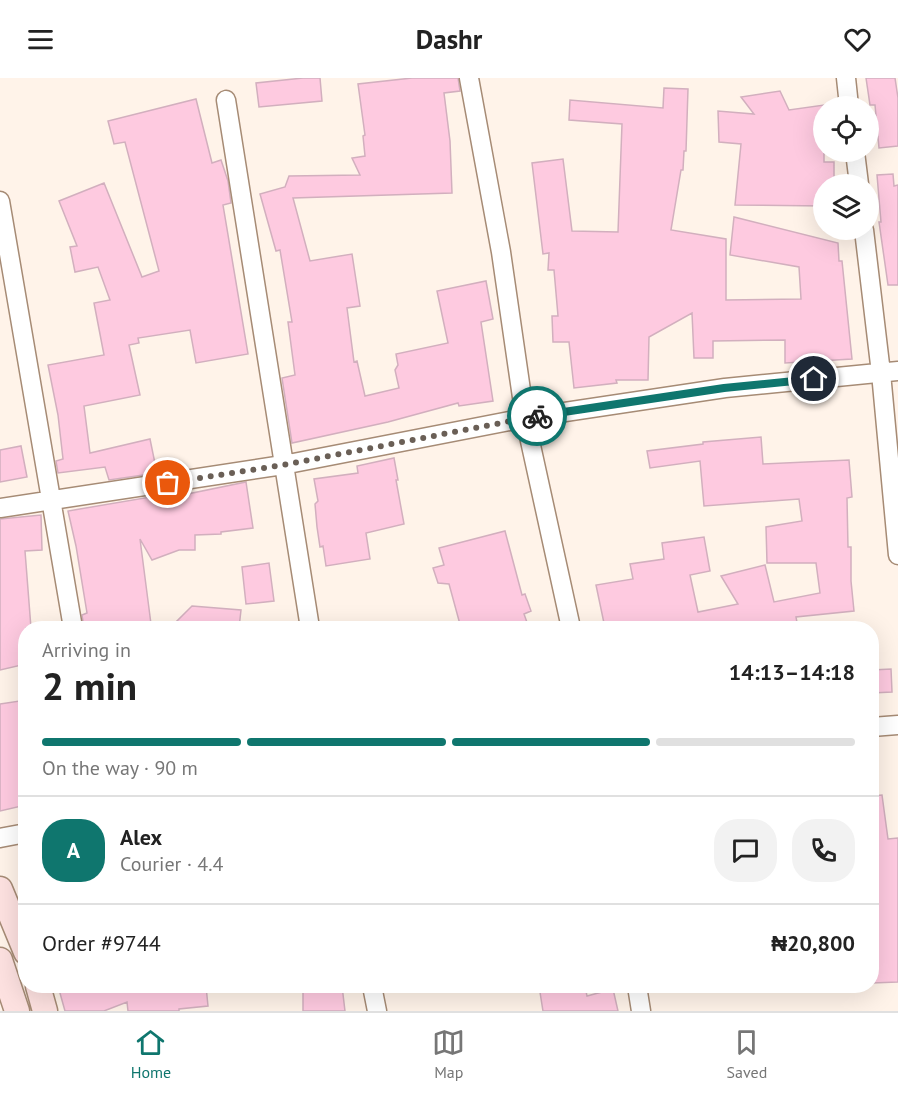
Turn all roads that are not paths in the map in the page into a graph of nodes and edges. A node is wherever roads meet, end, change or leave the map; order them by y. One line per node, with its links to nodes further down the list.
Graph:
1 (469, 78): 8 (street)
2 (846, 78): 3 (street)
3 (848, 96)
4 (226, 100): 9 (street)
5 (0, 201): 10 (street)
6 (866, 240): 7 (street)
7 (889, 372): 8 (street); 12 (street)
8 (525, 418): 9 (street); 15 (street)
9 (283, 465): 10 (street); 14 (street)
10 (53, 501): 11 (street); 13 (street)
11 (0, 508)
12 (898, 555)
13 (73, 621)
14 (308, 621)
15 (569, 621)
16 (898, 725): 17 (street)
17 (879, 726)
18 (18, 835): 19 (street)
19 (0, 838)
20 (0, 889): 21 (street)
21 (18, 933)
22 (0, 960): 26 (street)
23 (40, 993): 27 (street)
24 (373, 993): 28 (street)
25 (638, 993): 29 (street)
26 (17, 1011)
27 (45, 1011)
28 (377, 1011)
29 (641, 1011)

